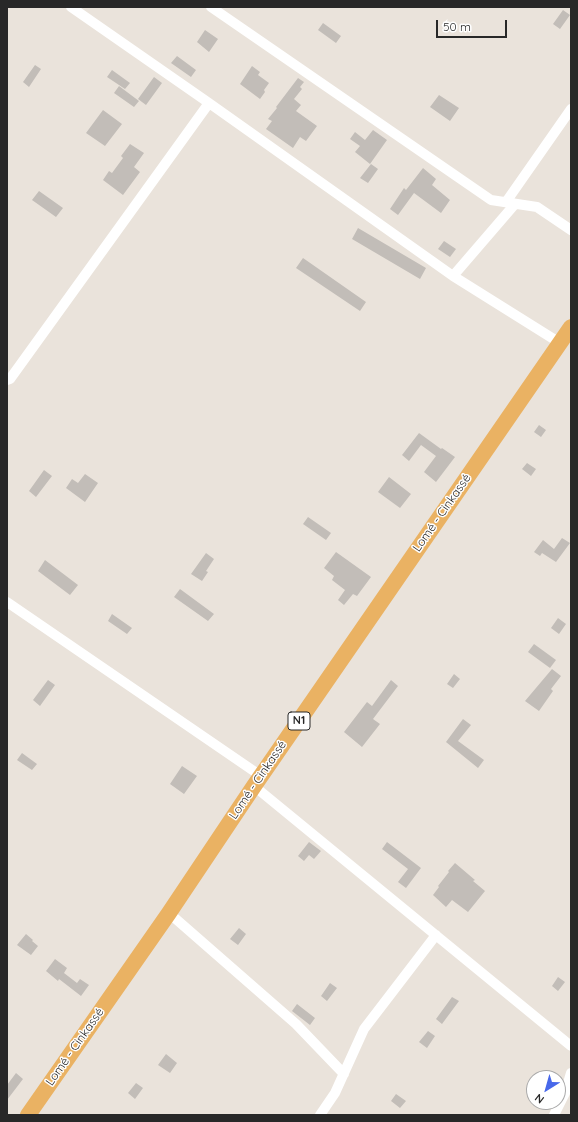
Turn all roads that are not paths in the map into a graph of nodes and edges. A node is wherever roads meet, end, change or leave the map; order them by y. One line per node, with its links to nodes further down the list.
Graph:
1 (71, 7): 3 (street)
2 (211, 7): 5 (street)
3 (209, 103): 7 (street); 10 (street)
4 (571, 109): 5 (street)
5 (510, 203): 6 (street); 7 (street)
6 (571, 230)
7 (453, 276): 9 (street)
8 (571, 327): 9 (highway, Lomé - Cinkassé / N1)
9 (560, 343): 12 (highway, Lomé - Cinkassé / N1)
10 (7, 380)
11 (7, 602): 12 (street)
12 (257, 781): 13 (highway, Lomé - Cinkassé / N1); 14 (street)
13 (169, 913): 17 (street); 18 (highway, Lomé - Cinkassé / N1)
14 (436, 936): 15 (street); 17 (street)
15 (571, 1046)
16 (571, 1073): 20 (street)
17 (344, 1074): 19 (street)
18 (28, 1115)
19 (320, 1115)
20 (554, 1115)

